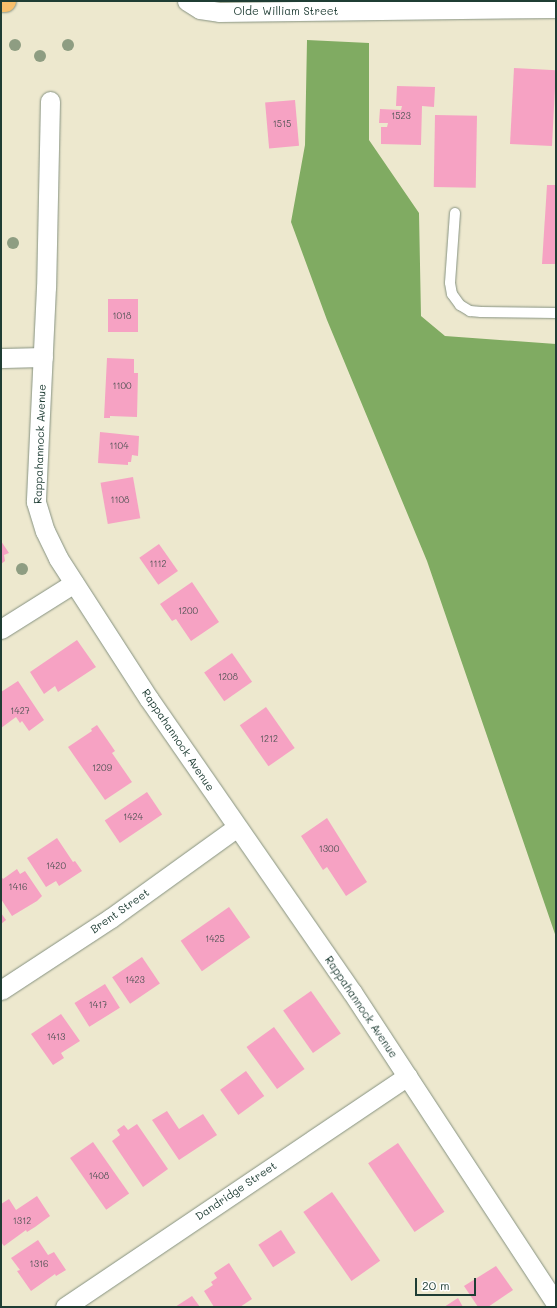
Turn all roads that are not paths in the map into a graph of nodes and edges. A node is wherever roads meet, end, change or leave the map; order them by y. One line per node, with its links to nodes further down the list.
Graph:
1 (5, 1): 3 (main road)
2 (187, 1): 4 (street, Olde William Street)
3 (1, 2)
4 (556, 8)
5 (50, 101): 8 (street, Rappahannock Avenue)
6 (455, 213): 7 (lane)
7 (556, 313)
8 (43, 357): 9 (street); 10 (street, Rappahannock Avenue)
9 (1, 358)
10 (74, 583): 11 (street); 12 (street, Rappahannock Avenue)
11 (1, 629)
12 (237, 827): 13 (street, Brent Street); 14 (street, Rappahannock Avenue)
13 (1, 990)
14 (406, 1076): 15 (street, Rappahannock Avenue); 16 (street, Dandridge Street)
15 (556, 1304)
16 (65, 1307)

